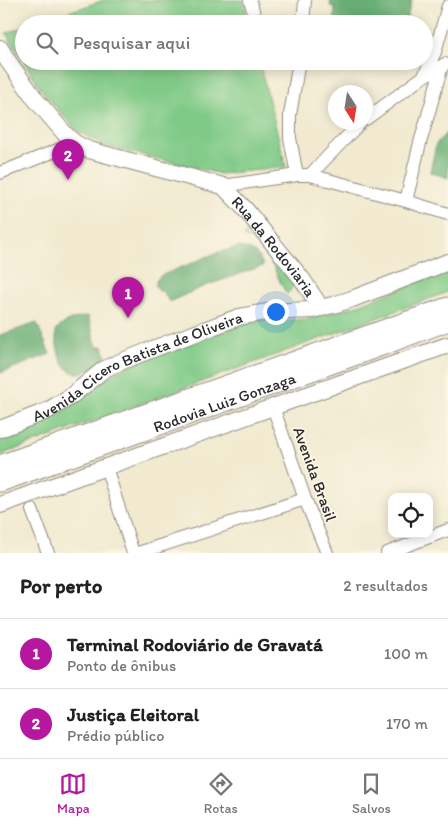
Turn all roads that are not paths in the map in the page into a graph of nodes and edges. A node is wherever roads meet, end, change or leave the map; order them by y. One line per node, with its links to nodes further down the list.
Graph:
1 (250, 0): 3 (street)
2 (448, 6): 4 (street)
3 (254, 15)
4 (433, 56)
5 (3, 57): 12 (main road)
6 (445, 64): 9 (street); 16 (street)
7 (298, 70): 14 (street)
8 (427, 70): 9 (street)
9 (424, 76): 10 (street)
10 (373, 114)
11 (353, 130): 14 (street)
12 (75, 143): 13 (street); 15 (main road)
13 (0, 172)
14 (304, 175): 15 (street); 16 (street)
15 (223, 186): 20 (main road, Rua da Rodoviaria)
16 (406, 201): 17 (street)
17 (448, 214)
18 (448, 262): 20 (main road, Avenida Cicero Batista de Oliveira)
19 (448, 307): 25 (highway, Rodovia Luiz Gonzaga)
20 (321, 308): 24 (main road, Avenida Cicero Batista de Oliveira)
21 (448, 321): 27 (highway, Rodovia Luiz Gonzaga)
22 (448, 346): 23 (main road)
23 (274, 406): 26 (main road); 28 (street, Avenida Brasil)
24 (0, 429)
25 (0, 465)
26 (106, 467): 29 (main road); 33 (street)
27 (0, 482)
28 (305, 499): 34 (street); 35 (street, Avenida Brasil)
29 (0, 505)
30 (32, 510): 32 (street)
31 (448, 530): 36 (street)
32 (48, 553)
33 (133, 553)
34 (138, 553)
35 (327, 553)
36 (387, 553)

